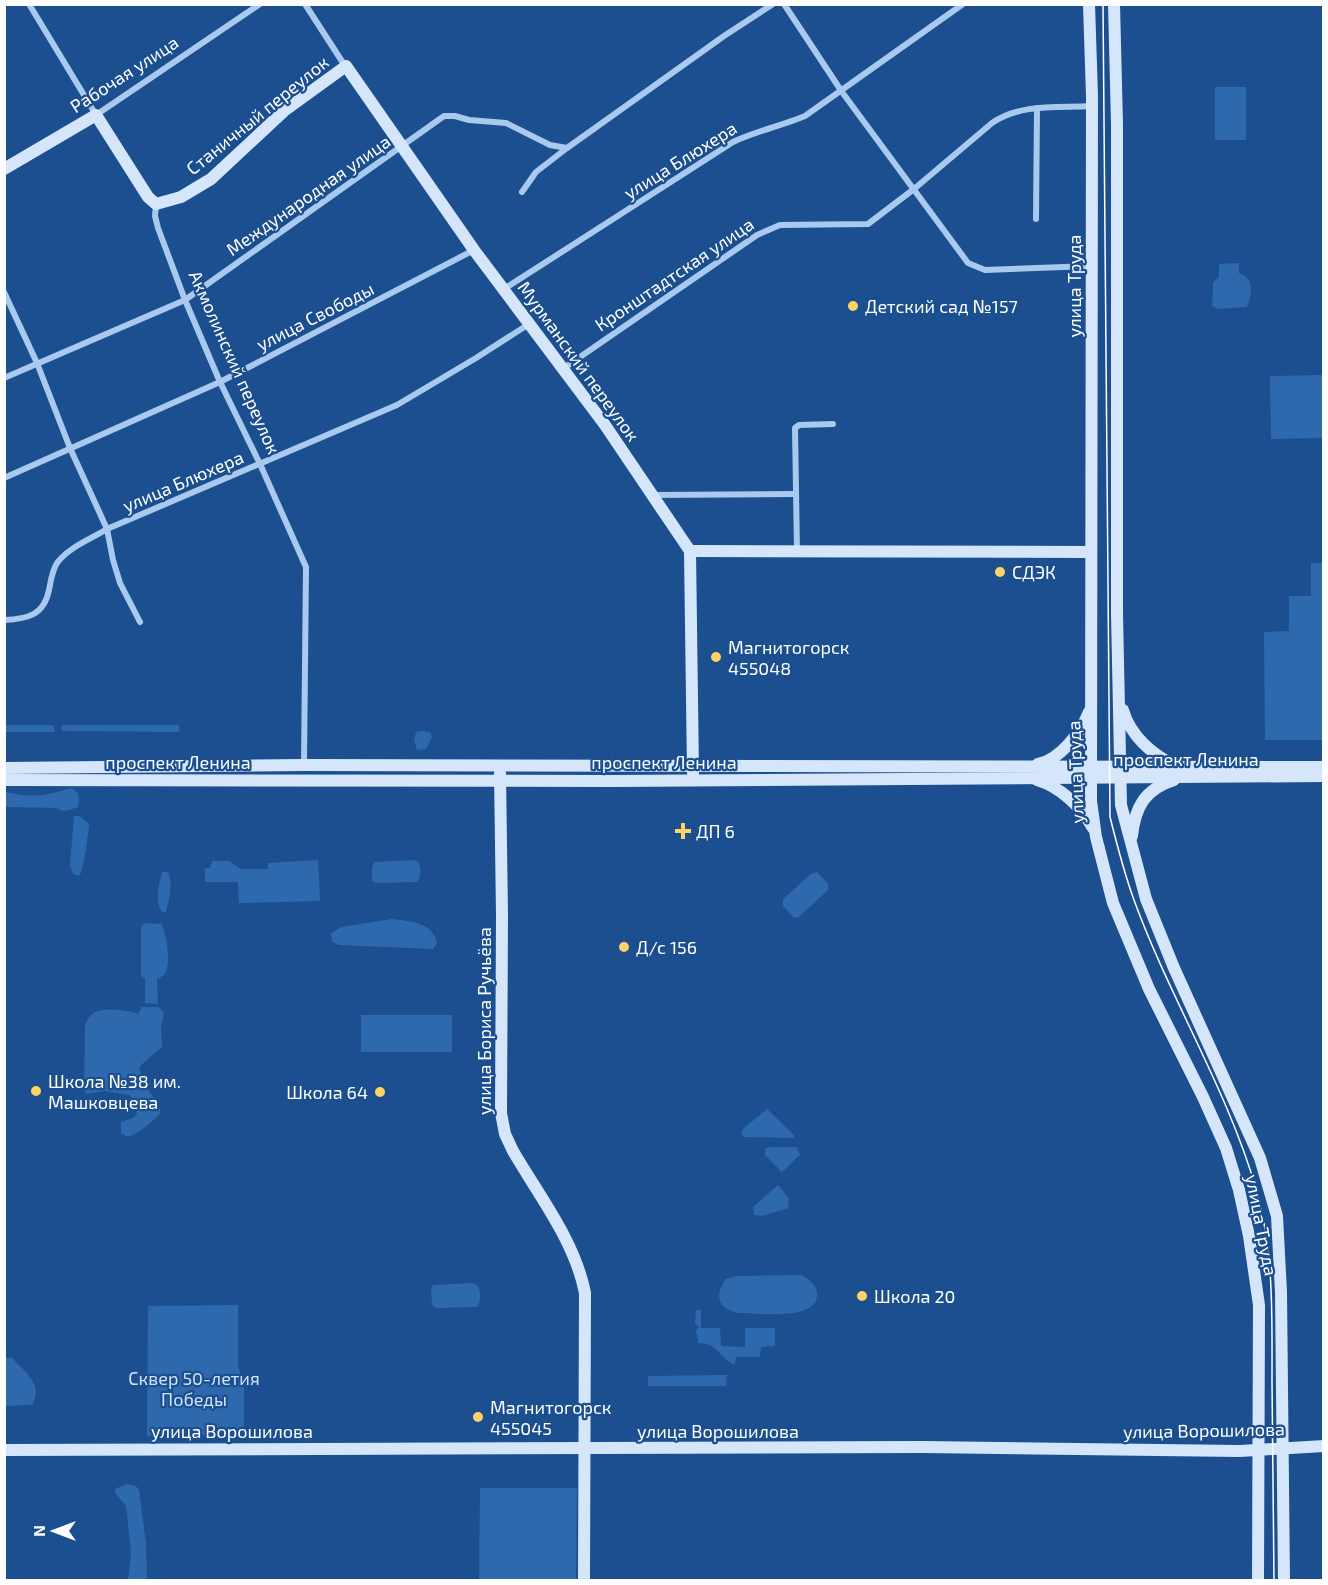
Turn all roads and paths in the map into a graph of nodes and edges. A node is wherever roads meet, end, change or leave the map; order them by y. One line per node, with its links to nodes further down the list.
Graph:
1 (29, 4): 13 (street)
2 (260, 4): 13 (street, Рабочая улица)
3 (305, 4): 9 (street, Мурманский переулок)
4 (773, 4): 15 (street)
5 (784, 4): 10 (street)
6 (963, 4): 10 (street, улица Блюхера)
7 (1089, 4): 11 (main road, улица Труда)
8 (1114, 4): 43 (main road, улица Труда)
9 (346, 66): 14 (main road, Мурманский переулок); 19 (main road, Станичный переулок)
10 (842, 92): 17 (street); 23 (street, улица Блюхера)
11 (1092, 106): 12 (street, Кронштадтская улица); 22 (main road, улица Труда)
12 (1037, 108): 17 (street, Кронштадтская улица); 20 (street)
13 (96, 115): 16 (main road, Рабочая улица); 19 (main road)
14 (403, 147): 15 (street, Международная улица); 21 (main road, Мурманский переулок); 25 (street, Международная улица)
15 (567, 148): 18 (street)
16 (4, 169)
17 (914, 189): 22 (street); 28 (street, Кронштадтская улица)
18 (522, 192)
19 (156, 204): 25 (street, Акмолинский переулок)
20 (1036, 219)
21 (474, 250): 23 (main road, Мурманский переулок); 30 (street, улица Свободы)
22 (1092, 266): 40 (main road, улица Труда)
23 (504, 289): 26 (main road, Мурманский переулок)
24 (4, 292): 27 (street)
25 (185, 300): 27 (street, Международная улица); 30 (street, Акмолинский переулок)
26 (529, 323): 28 (main road, Мурманский переулок); 33 (street, улица Блюхера)
27 (37, 363): 29 (street, Международная улица); 32 (street)
28 (564, 368): 36 (main road, Мурманский переулок)
29 (4, 378)
30 (220, 382): 32 (street, улица Свободы); 33 (street, Акмолинский переулок)
31 (833, 424): 35 (street)
32 (70, 448): 34 (street, улица Свободы); 37 (street)
33 (260, 464): 37 (street, улица Блюхера); 45 (street, Акмолинский переулок)
34 (4, 478)
35 (796, 494): 36 (street); 39 (street)
36 (652, 495): 38 (main road, Мурманский переулок)
37 (107, 529): 41 (street, улица Блюхера); 42 (street)
38 (690, 551): 39 (main road); 47 (main road)
39 (797, 551): 40 (main road)
40 (1091, 552): 44 (main road, улица Труда)
41 (4, 620)
42 (140, 622)
43 (1119, 698): 52 (main road, улица Труда); 53 (main road)
44 (1092, 706): 50 (main road); 51 (main road, улица Труда)
45 (304, 765): 46 (main road, проспект Ленина); 49 (main road, проспект Ленина)
46 (500, 765): 47 (main road, проспект Ленина); 55 (main road, улица Бориса Ручьёва)
47 (693, 767): 50 (main road, проспект Ленина); 57 (main road)
48 (1323, 767): 53 (main road, проспект Ленина)
49 (4, 768)
50 (1026, 772): 51 (main road, проспект Ленина); 57 (main road, проспект Ленина); 58 (main road)
51 (1091, 772): 52 (main road, проспект Ленина); 58 (main road, улица Труда)
52 (1121, 772): 53 (main road, проспект Ленина); 59 (main road, улица Труда)
53 (1182, 772): 54 (main road, проспект Ленина); 59 (main road)
54 (1323, 776)
55 (500, 779): 56 (main road, проспект Ленина); 57 (main road, проспект Ленина); 61 (main road, улица Бориса Ручьёва)
56 (4, 780)
57 (693, 780)
58 (1095, 830): 64 (main road, улица Труда)
59 (1131, 843): 62 (main road, улица Труда)
60 (1323, 1446): 62 (main road, улица Ворошилова)
61 (585, 1448): 63 (main road, улица Ворошилова); 64 (main road, улица Ворошилова); 65 (main road, улица Бориса Ручьёва)
62 (1283, 1448): 64 (main road, улица Ворошилова); 67 (main road, улица Труда)
63 (4, 1450)
64 (1258, 1450): 66 (main road, улица Труда)
65 (584, 1581)
66 (1258, 1581)
67 (1284, 1581)

